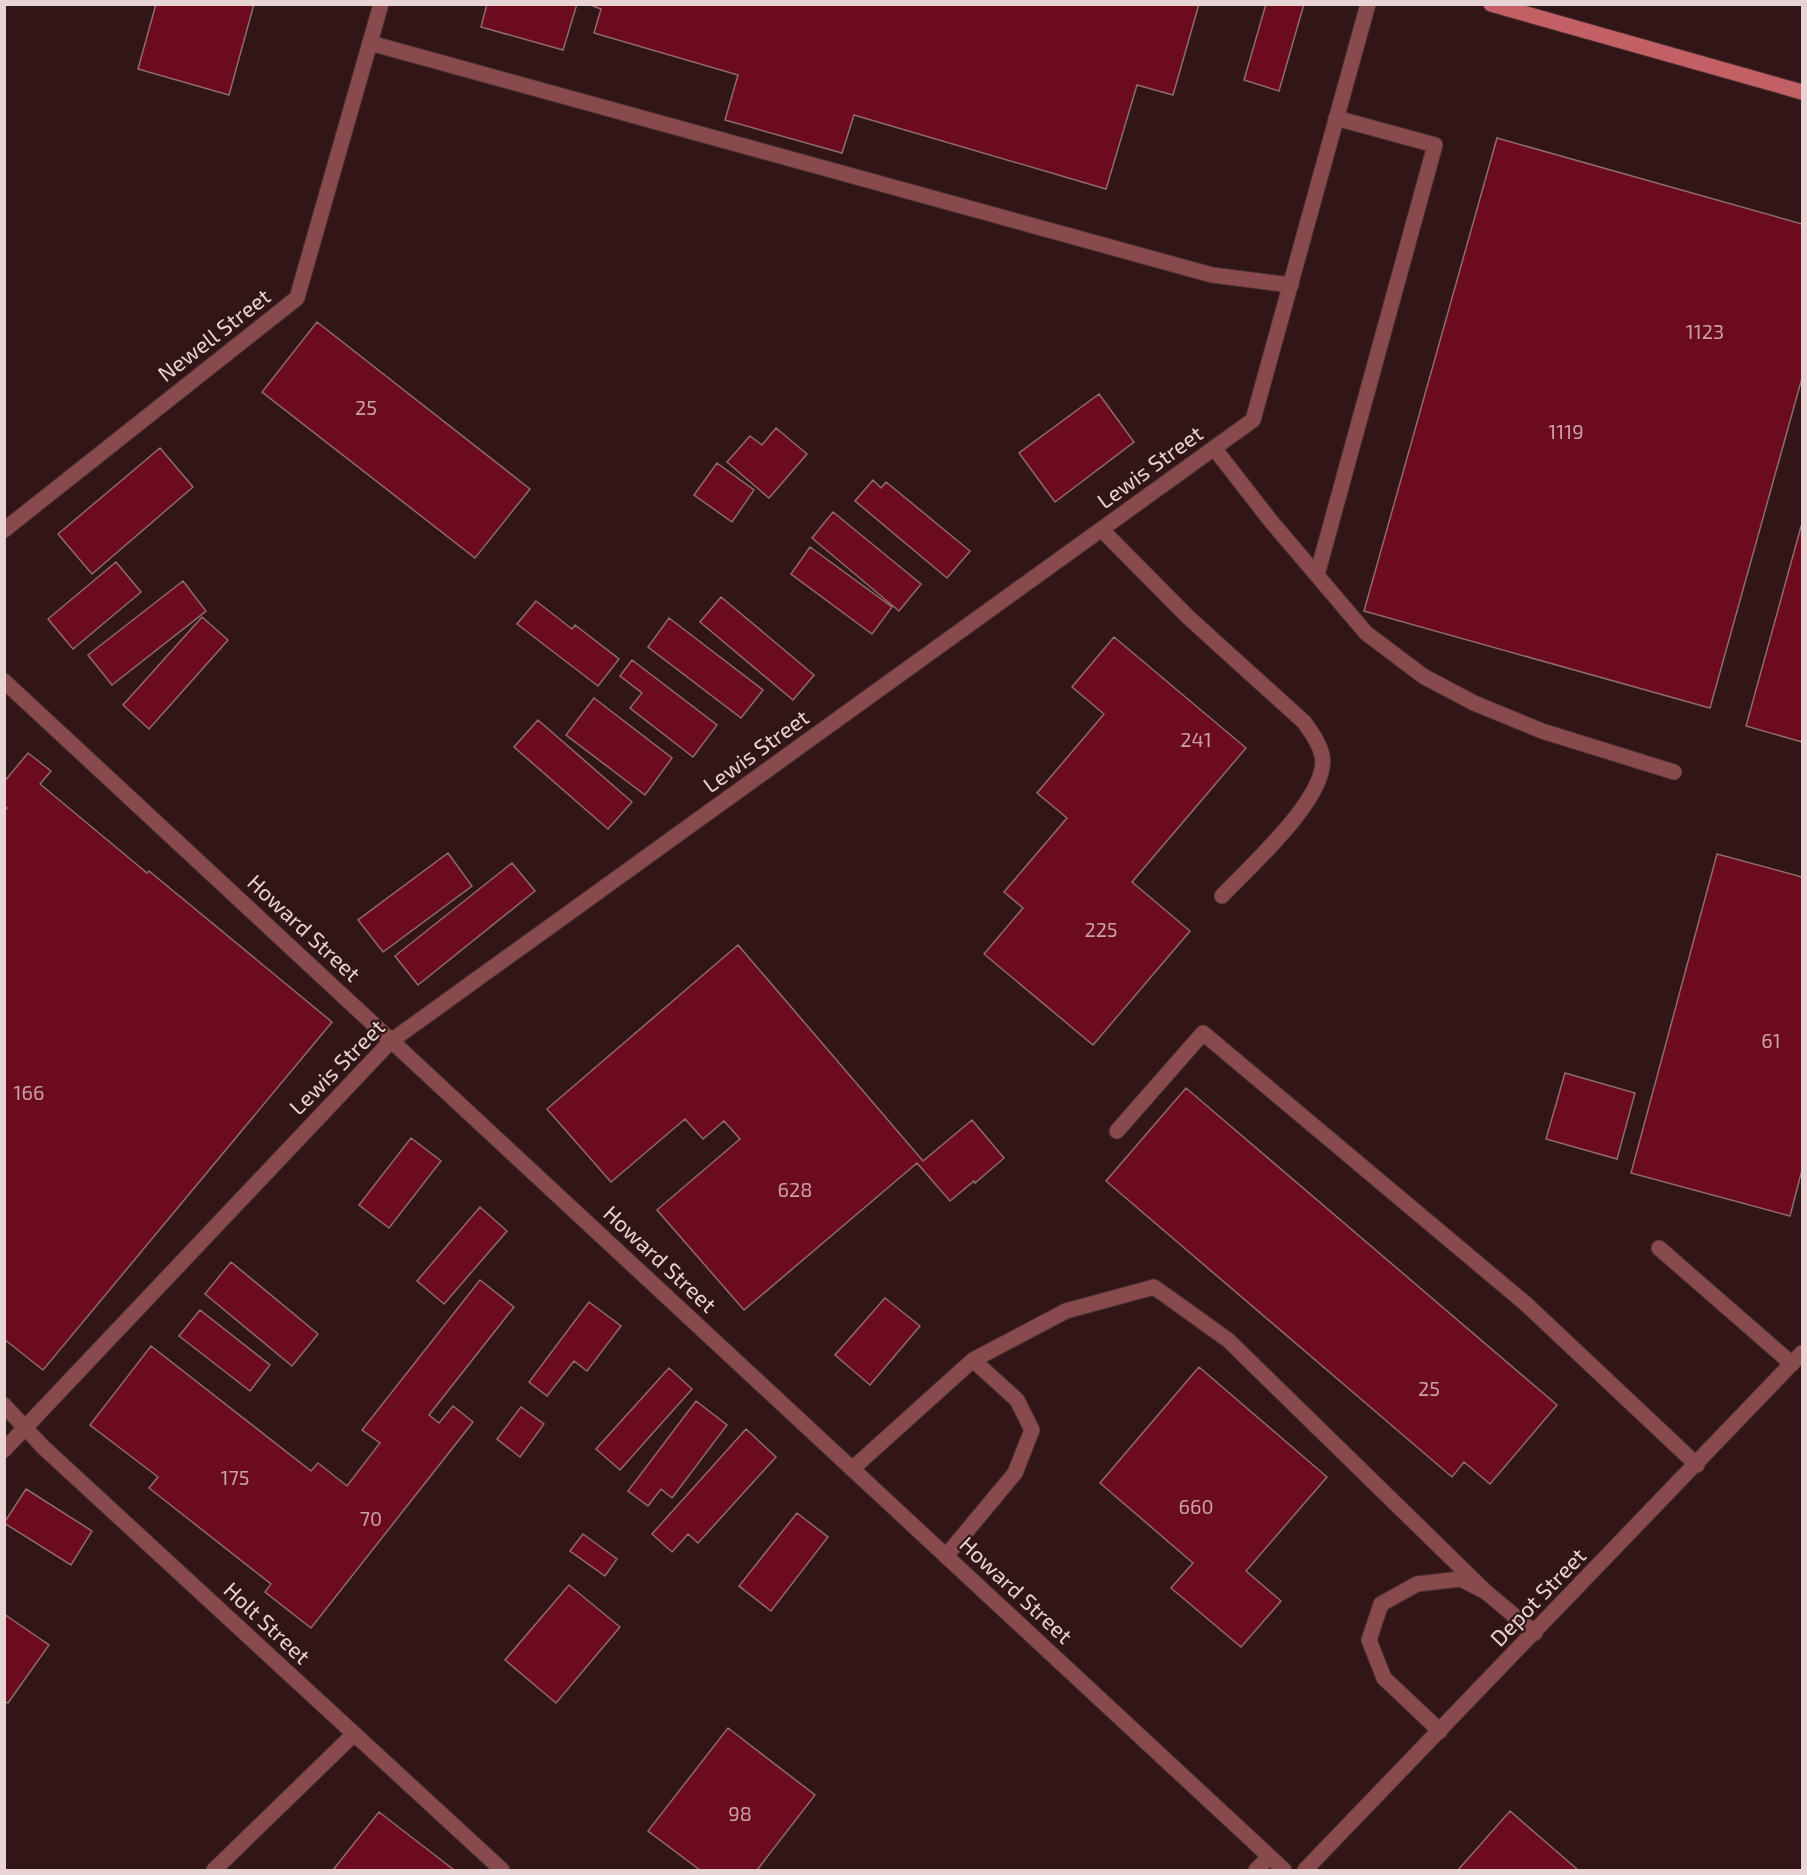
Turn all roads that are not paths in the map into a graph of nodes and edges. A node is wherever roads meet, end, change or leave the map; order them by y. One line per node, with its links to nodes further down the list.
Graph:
1 (381, 4): 4 (street, Newell Street)
2 (1368, 4): 6 (street, Lewis Street)
3 (1491, 4): 5 (main road)
4 (370, 43): 7 (street); 9 (street, Newell Street)
5 (1803, 92)
6 (1336, 118): 7 (street, Lewis Street); 11 (street)
7 (1291, 285): 8 (street, Lewis Street)
8 (1214, 448): 10 (street, Lewis Street); 11 (street)
9 (4, 530)
10 (1102, 530): 14 (street); 15 (street, Lewis Street)
11 (1317, 575): 13 (street)
12 (4, 681): 15 (street, Howard Street)
13 (1674, 772)
14 (1222, 896)
15 (392, 1041): 21 (street, Lewis Street); 24 (street, Howard Street)
16 (1117, 1131): 23 (street)
17 (1659, 1248): 18 (street)
18 (1798, 1359): 23 (street, Depot Street)
19 (973, 1360): 24 (street); 25 (street); 26 (street)
20 (4, 1405): 21 (street, Holt Street)
21 (26, 1427): 22 (street, Lewis Street); 29 (street, Holt Street)
22 (4, 1450)
23 (1697, 1465): 27 (street, Depot Street)
24 (852, 1469): 25 (street, Howard Street)
25 (946, 1556): 30 (street, Howard Street)
26 (1486, 1592): 27 (street); 28 (street)
27 (1534, 1633): 28 (street, Depot Street)
28 (1440, 1731): 35 (street, Depot Street)
29 (354, 1734): 31 (street); 32 (street, Holt Street)
30 (1269, 1857): 33 (street); 34 (street, Howard Street)
31 (214, 1870)
32 (502, 1870)
33 (1256, 1870)
34 (1284, 1870)
35 (1305, 1870)

